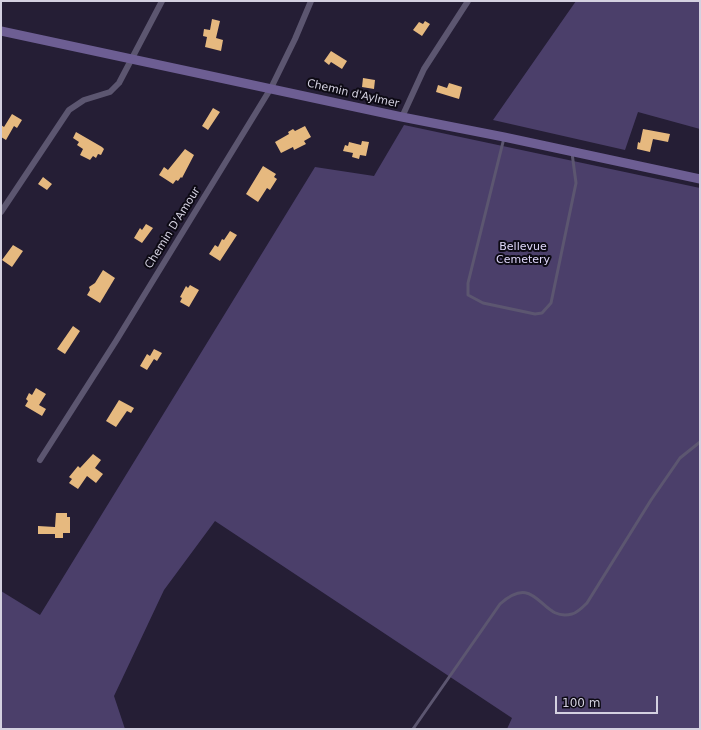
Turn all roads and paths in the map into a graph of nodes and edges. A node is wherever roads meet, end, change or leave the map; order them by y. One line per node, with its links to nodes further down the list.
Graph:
1 (162, 1): 5 (street)
2 (311, 1): 6 (street, Chemin D'Amour)
3 (468, 1): 7 (street)
4 (1, 31): 5 (main road, Chemin d'Aylmer)
5 (132, 58): 6 (main road, Chemin d'Aylmer); 11 (street)
6 (271, 88): 7 (main road, Chemin d'Aylmer); 13 (street, Chemin D'Amour)
7 (402, 117): 8 (main road, Chemin d'Aylmer)
8 (504, 137): 9 (main road, Chemin d'Aylmer); 9 (lane)
9 (571, 151): 10 (main road, Chemin d'Aylmer)
10 (700, 179)
11 (1, 212)
12 (700, 442): 14 (lane)
13 (40, 460)
14 (413, 729)

